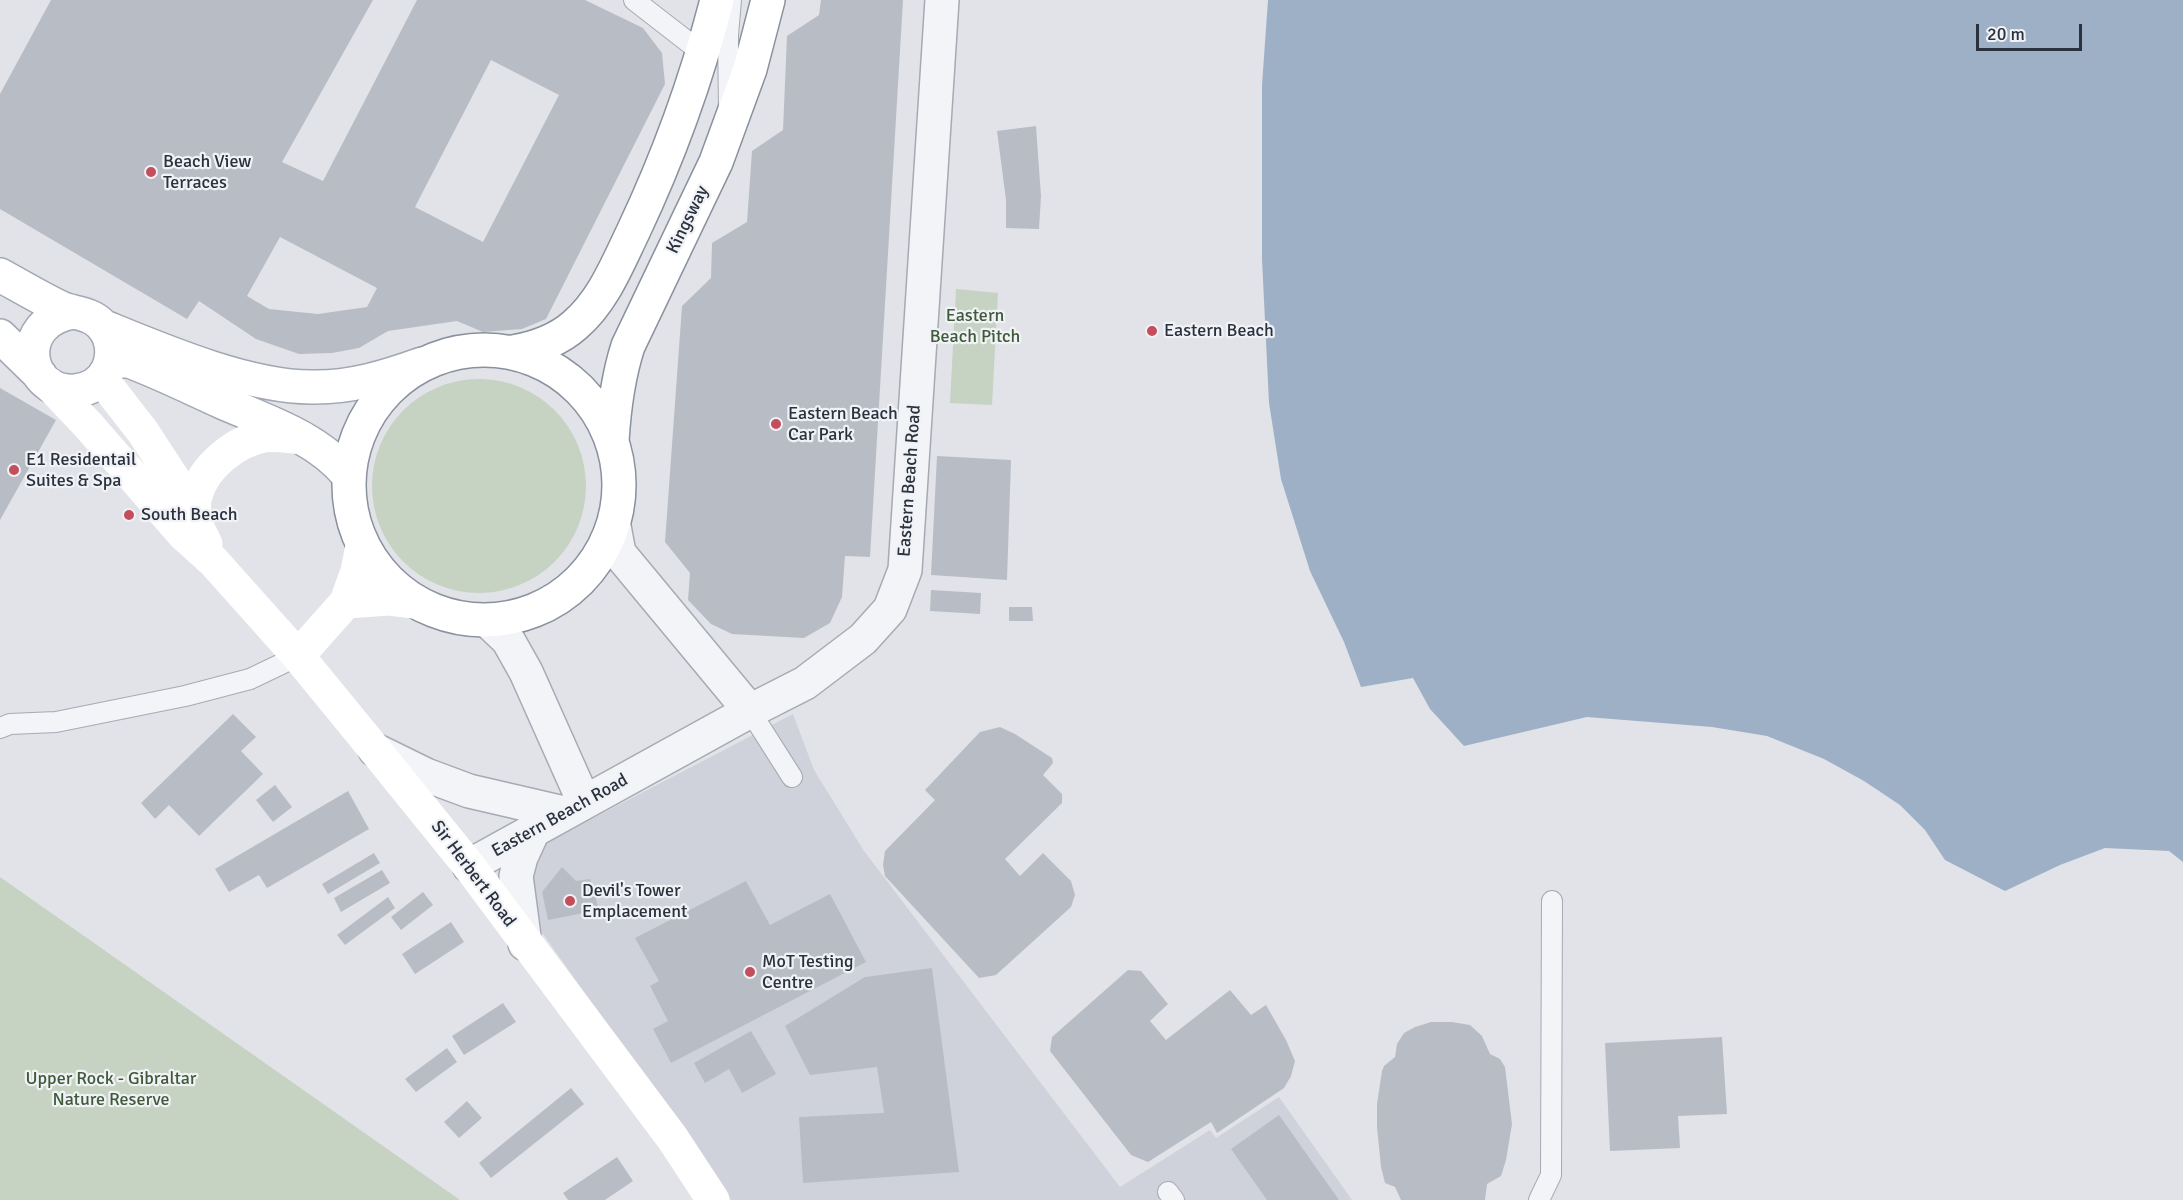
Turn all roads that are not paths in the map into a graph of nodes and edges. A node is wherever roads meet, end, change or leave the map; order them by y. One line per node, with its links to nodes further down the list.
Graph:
1 (634, 0): 6 (lane)
2 (717, 0): 6 (main road)
3 (731, 0): 7 (lane)
4 (768, 0): 7 (main road, Kingsway)
5 (942, 0): 26 (street, Eastern Beach Road)
6 (701, 52): 11 (main road)
7 (730, 127): 16 (main road, Kingsway)
8 (0, 275): 9 (main road)
9 (88, 319): 12 (main road); 13 (main road); 14 (main road)
10 (0, 336): 14 (main road)
11 (513, 352): 12 (main road); 16 (main road)
12 (422, 364): 17 (main road)
13 (107, 370): 14 (main road); 15 (main road); 18 (main road)
14 (44, 380): 21 (main road)
15 (302, 438): 17 (main road); 18 (main road)
16 (612, 441): 19 (main road)
17 (348, 475): 20 (main road)
18 (196, 524): 21 (main road)
19 (614, 526): 24 (main road); 26 (street)
20 (362, 546): 22 (main road); 23 (main road)
21 (214, 562): 25 (main road, Sir Herbert Road)
22 (346, 602): 23 (main road); 25 (main road)
23 (414, 602): 24 (main road)
24 (488, 621): 30 (street)
25 (298, 656): 27 (lane); 28 (main road, Sir Herbert Road)
26 (750, 711): 29 (lane); 30 (street, Eastern Beach Road)
27 (3, 725)
28 (375, 750): 30 (street); 32 (main road, Sir Herbert Road)
29 (792, 777)
30 (574, 808): 31 (street, Eastern Beach Road)
31 (533, 831): 32 (street, Eastern Beach Road); 34 (street)
32 (469, 866): 34 (main road, Sir Herbert Road)
33 (1552, 901): 36 (lane)
34 (525, 944): 35 (main road, Sir Herbert Road)
35 (713, 1200)
36 (1539, 1200)

